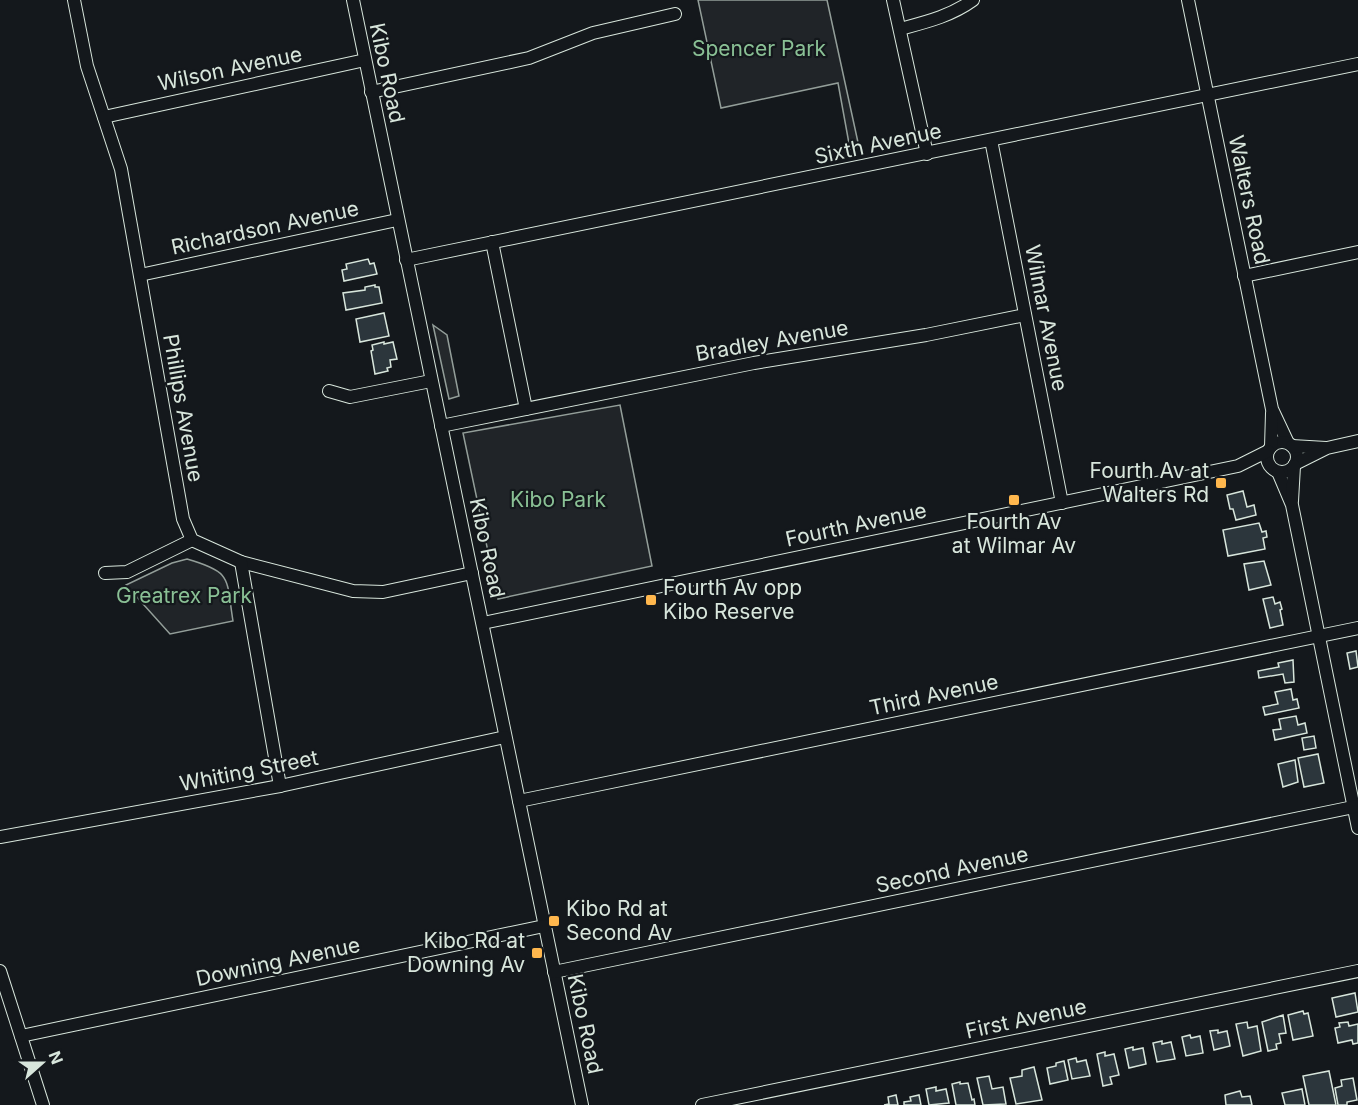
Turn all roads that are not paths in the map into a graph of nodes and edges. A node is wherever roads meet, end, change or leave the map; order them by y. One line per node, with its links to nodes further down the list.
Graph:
1 (74, 0): 12 (street, Phillips Avenue)
2 (353, 0): 8 (street, Kibo Road)
3 (894, 0): 7 (street)
4 (973, 0): 7 (street)
5 (1188, 0): 11 (street, Walters Road)
6 (675, 14): 10 (street)
7 (900, 29): 14 (street)
8 (365, 60): 10 (street, Kibo Road); 12 (street, Wilson Avenue)
9 (1358, 64): 11 (street, Sixth Avenue)
10 (371, 92): 15 (street, Kibo Road)
11 (1207, 95): 13 (street, Sixth Avenue); 20 (street, Walters Road)
12 (104, 117): 19 (street, Phillips Avenue)
13 (992, 140): 14 (street, Sixth Avenue); 21 (street, Wilmar Avenue)
14 (927, 154): 16 (street, Sixth Avenue)
15 (398, 220): 18 (street, Kibo Road); 19 (street, Richardson Avenue)
16 (492, 242): 18 (street, Sixth Avenue); 24 (street)
17 (1358, 252): 20 (street)
18 (406, 260): 22 (street, Kibo Road)
19 (140, 274): 36 (street, Phillips Avenue)
20 (1244, 276): 25 (street, Walters Road)
21 (1025, 315): 24 (street, Bradley Avenue); 34 (street, Wilmar Avenue)
22 (431, 381): 23 (street); 26 (street, Kibo Road)
23 (329, 391)
24 (526, 409): 26 (street, Bradley Avenue)
25 (1272, 409): 28 (street, Walters Road); 30 (street, Walters Road)
26 (441, 426): 39 (street, Kibo Road)
27 (1358, 441): 29 (street)
28 (1290, 445): 29 (street); 30 (street); 31 (street)
29 (1327, 448): 31 (street)
30 (1269, 449): 32 (street, Fourth Avenue); 33 (street)
31 (1295, 465): 33 (street); 35 (street)
32 (1238, 466): 33 (street, Fourth Avenue); 34 (street, Fourth Avenue)
33 (1275, 471): 35 (street)
34 (1062, 503): 40 (street, Fourth Avenue)
35 (1292, 505): 42 (street)
36 (192, 540): 37 (street); 38 (street)
37 (241, 562): 39 (street); 44 (street)
38 (105, 573)
39 (472, 573): 40 (street, Kibo Road)
40 (483, 623): 43 (street, Kibo Road)
41 (1358, 628): 42 (street, Third Avenue)
42 (1318, 636): 45 (street, Third Avenue); 46 (street)
43 (505, 737): 44 (street, Whiting Street); 45 (street, Kibo Road)
44 (280, 786): 48 (street, Whiting Street)
45 (519, 801): 49 (street, Kibo Road)
46 (1356, 807): 47 (street); 52 (street, Second Avenue)
47 (1358, 828)
48 (0, 837)
49 (544, 926): 52 (street, Kibo Road); 53 (street, Downing Avenue)
50 (0, 971): 53 (street)
51 (1358, 971): 56 (street, First Avenue)
52 (554, 972): 55 (street, Kibo Road)
53 (21, 1036): 54 (street)
54 (42, 1105)
55 (582, 1105)
56 (702, 1105)

